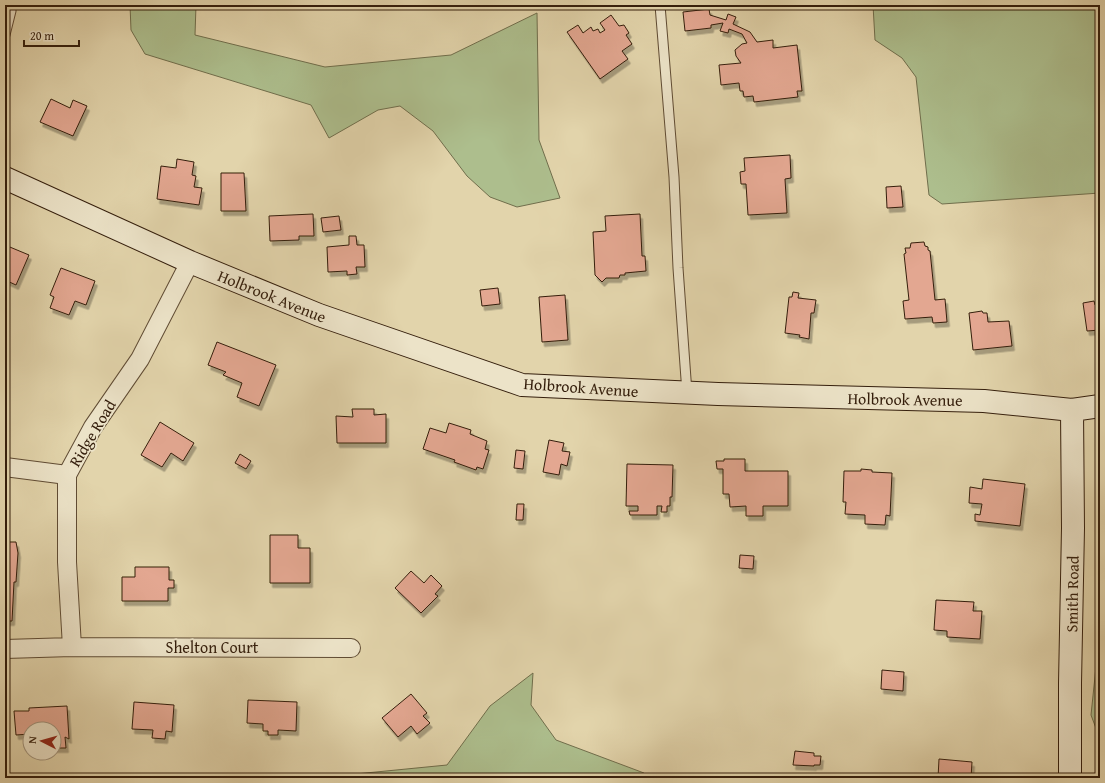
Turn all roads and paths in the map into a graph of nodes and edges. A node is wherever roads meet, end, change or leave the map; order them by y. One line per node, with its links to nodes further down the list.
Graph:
1 (11, 5): 3 (lane)
2 (660, 5): 6 (lane)
3 (5, 35)
4 (5, 178): 5 (street, Holbrook Avenue)
5 (190, 262): 6 (street, Holbrook Avenue); 10 (street, Ridge Road)
6 (687, 393): 8 (street, Holbrook Avenue)
7 (1100, 406): 8 (street, Holbrook Avenue)
8 (1072, 410): 14 (street, Smith Road)
9 (5, 467): 10 (street)
10 (67, 475): 11 (street, Ridge Road)
11 (72, 647): 12 (street, Shelton Court); 13 (street, Shelton Court)
12 (351, 648)
13 (5, 649)
14 (1070, 778)

